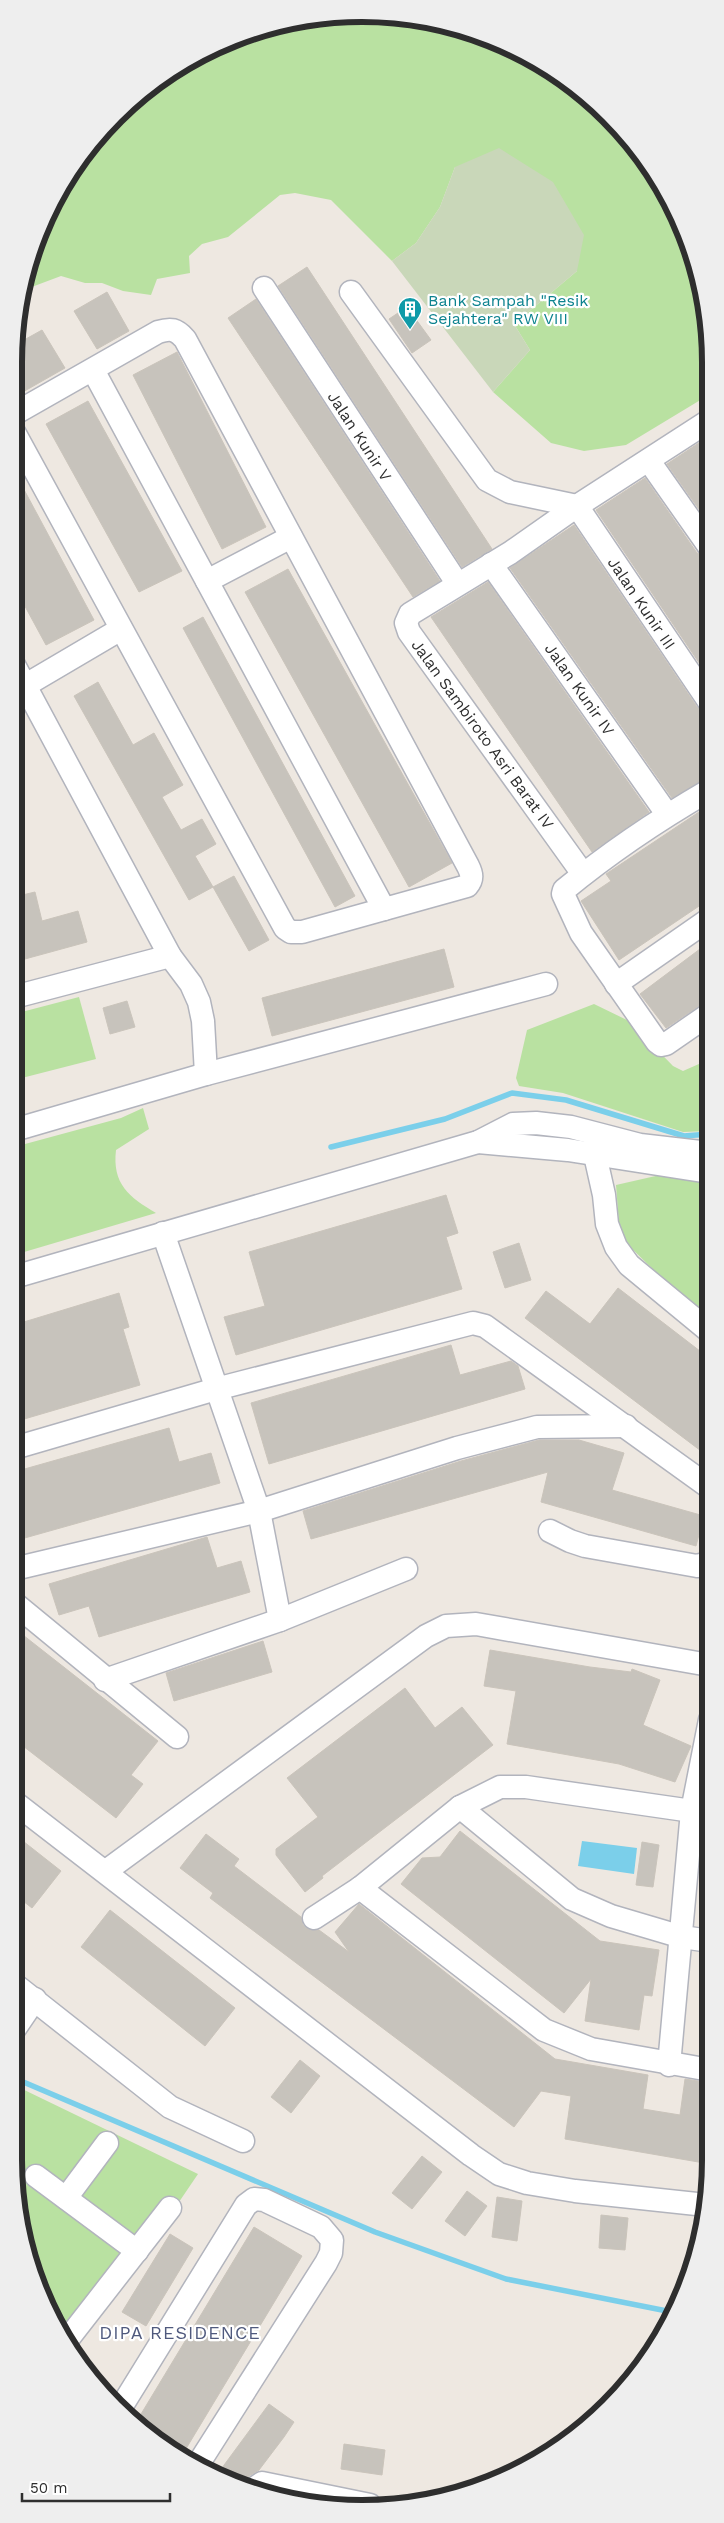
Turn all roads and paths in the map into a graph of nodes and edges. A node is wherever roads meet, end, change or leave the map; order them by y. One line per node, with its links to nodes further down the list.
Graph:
1 (264, 288): 13 (street, Jalan Kunir V)
2 (352, 292): 8 (street)
3 (93, 370): 4 (street); 10 (street); 12 (street)
4 (22, 410)
5 (702, 426): 7 (street, Jalan Sambiroto Asri Barat IV)
6 (22, 447): 14 (street)
7 (650, 461): 8 (street, Jalan Sambiroto Asri Barat IV); 9 (street)
8 (577, 506): 11 (street, Jalan Sambiroto Asri Barat IV); 16 (street, Jalan Kunir III)
9 (702, 536)
10 (291, 537): 12 (street); 21 (street)
11 (491, 564): 13 (street, Jalan Sambiroto Asri Barat IV); 19 (street, Jalan Kunir IV)
12 (207, 581): 21 (street)
13 (457, 583): 20 (street, Jalan Sambiroto Asri Barat IV)
14 (121, 629): 15 (street); 21 (street)
15 (22, 687)
16 (702, 691)
17 (22, 694): 23 (street)
18 (702, 794): 19 (street)
19 (667, 814): 20 (street)
20 (583, 874): 25 (street)
21 (384, 909)
22 (702, 924): 25 (street)
23 (170, 956): 26 (street); 28 (street)
24 (546, 984): 28 (street)
25 (616, 984): 27 (street)
26 (22, 995)
27 (702, 1019)
28 (206, 1074): 29 (street)
29 (22, 1128)
30 (478, 1142): 31 (street); 33 (street); 35 (street)
31 (639, 1153): 32 (street); 33 (street); 34 (street)
32 (702, 1153)
33 (595, 1155): 37 (street)
34 (702, 1170)
35 (163, 1233): 36 (street); 38 (street)
36 (22, 1276)
37 (702, 1325)
38 (216, 1389): 39 (street); 40 (street); 42 (street)
39 (626, 1426): 41 (street); 42 (street)
40 (22, 1446)
41 (702, 1482)
42 (259, 1511): 45 (street); 48 (street)
43 (550, 1531): 44 (street)
44 (702, 1565)
45 (22, 1567)
46 (406, 1570): 48 (street)
47 (22, 1610): 50 (street)
48 (280, 1620): 50 (street)
49 (702, 1664): 55 (street)
50 (105, 1680): 51 (street)
51 (177, 1737)
52 (460, 1807): 54 (street); 56 (street); 58 (street)
53 (22, 1808): 55 (street)
54 (701, 1811): 58 (street)
55 (106, 1871): 69 (street)
56 (360, 1888): 57 (street); 63 (street)
57 (314, 1918)
58 (682, 1937): 59 (street); 63 (street)
59 (702, 1940)
60 (22, 1990): 61 (street)
61 (35, 1999): 62 (street); 65 (street)
62 (22, 2018)
63 (669, 2065): 64 (street)
64 (702, 2069)
65 (243, 2141)
66 (106, 2143): 68 (street)
67 (36, 2176): 68 (street)
68 (66, 2198): 71 (street)
69 (699, 2204)
70 (170, 2208): 71 (street)
71 (137, 2251): 72 (street)
72 (71, 2336)
73 (124, 2403): 74 (street)
74 (200, 2459)
75 (260, 2484): 76 (street)
76 (345, 2500)

